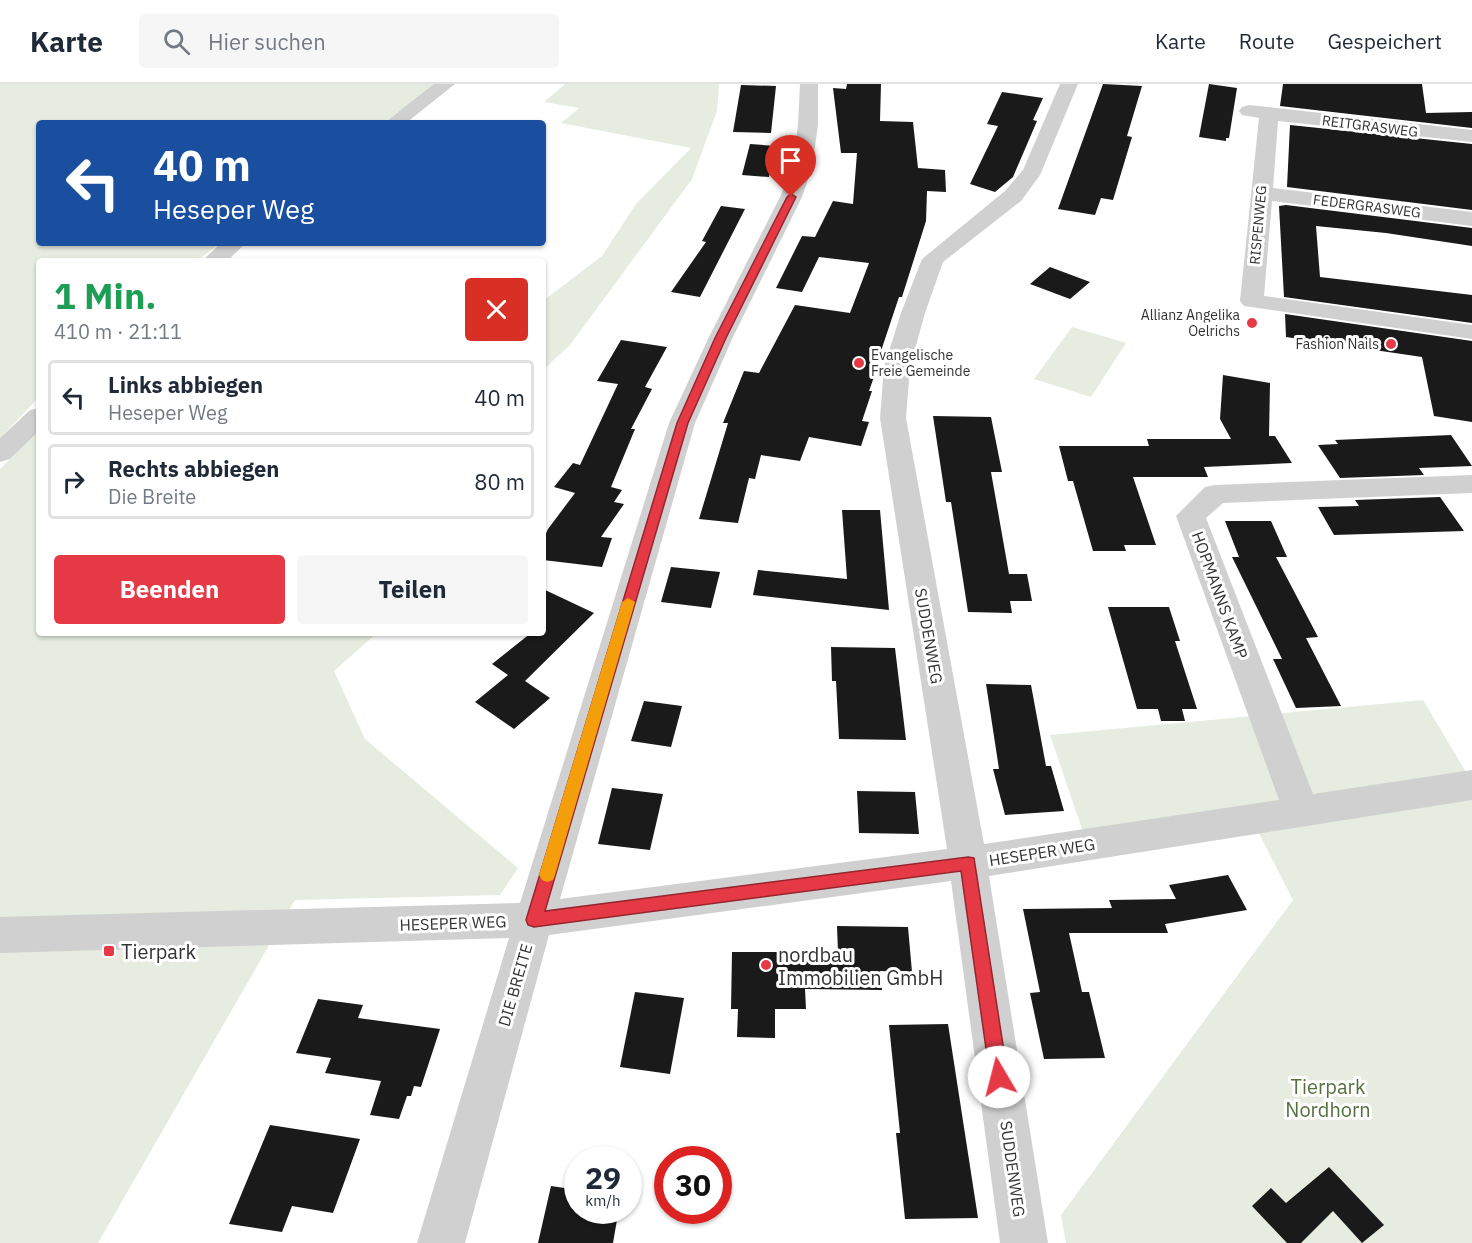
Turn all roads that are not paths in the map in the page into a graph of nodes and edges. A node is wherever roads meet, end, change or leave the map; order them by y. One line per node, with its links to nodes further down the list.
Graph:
1 (446, 84): 5 (street)
2 (809, 84): 18 (street, DIE BREITE)
3 (1069, 84): 17 (street, SUDDENWEG)
4 (1257, 106): 6 (street, REITGRASWEG); 7 (street, RISPENWEG)
5 (398, 120)
6 (1472, 136)
7 (1261, 193): 8 (street, FEDERGRASWEG); 11 (street, RISPENWEG)
8 (1472, 219)
9 (232, 246): 10 (street)
10 (217, 258)
11 (1472, 332)
12 (36, 419): 13 (street)
13 (0, 453)
14 (1472, 484): 16 (street, HOPMANNS KAMP)
15 (1472, 785): 16 (street, HESEPER WEG)
16 (1301, 811): 17 (street, HESEPER WEG)
17 (968, 863): 18 (street, HESEPER WEG); 21 (street, SUDDENWEG)
18 (534, 920): 19 (street, HESEPER WEG); 20 (street, DIE BREITE)
19 (0, 935)
20 (441, 1243)
21 (1024, 1243)

